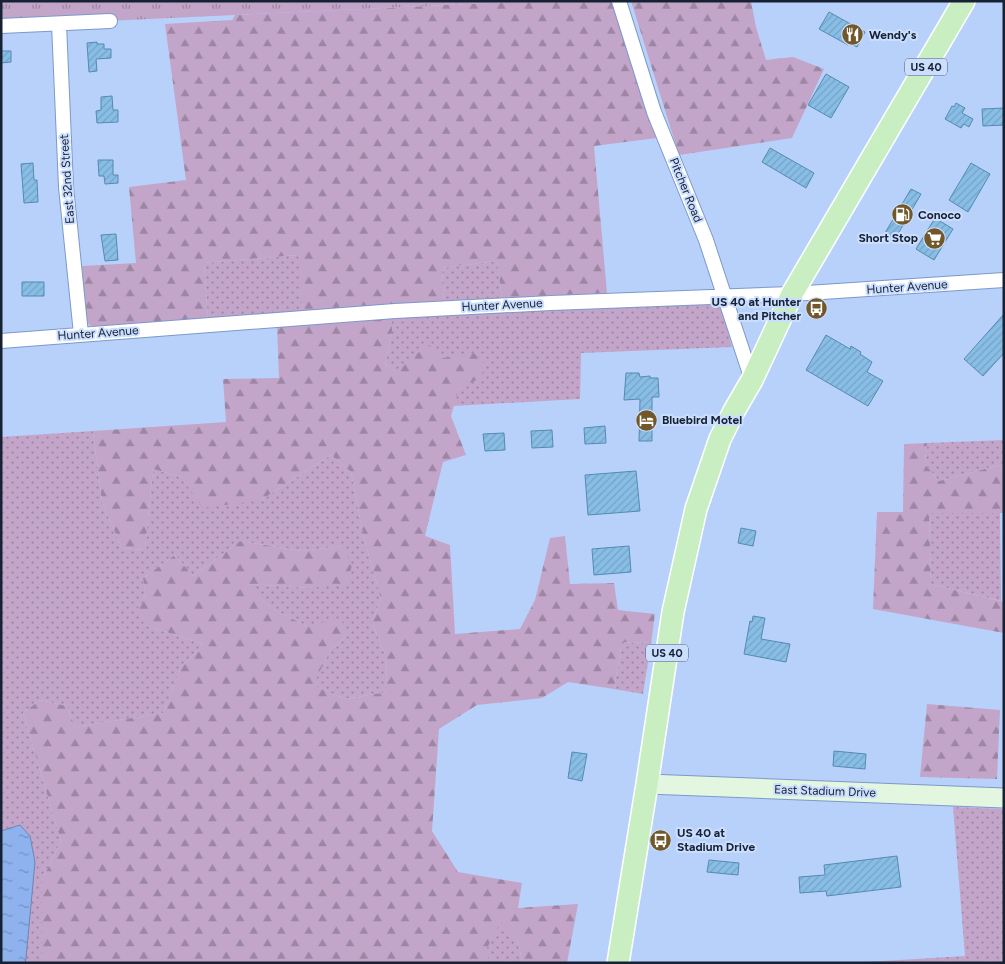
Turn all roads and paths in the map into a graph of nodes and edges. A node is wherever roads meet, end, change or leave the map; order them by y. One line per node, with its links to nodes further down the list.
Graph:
1 (619, 1): 8 (street, Pitcher Road)
2 (964, 1): 7 (main road, US 40)
3 (110, 21): 4 (street)
4 (59, 24): 5 (street); 9 (street, East 32nd Street)
5 (1, 26)
6 (1004, 280): 7 (street, Hunter Avenue)
7 (792, 294): 8 (street, Hunter Avenue); 11 (main road, US 40)
8 (724, 296): 9 (street, Hunter Avenue); 11 (street, Pitcher Road)
9 (81, 334): 10 (street, Hunter Avenue)
10 (1, 341)
11 (752, 380): 12 (main road, US 40)
12 (647, 784): 13 (main road, East Stadium Drive); 14 (main road, US 40)
13 (1004, 798)
14 (618, 963)

